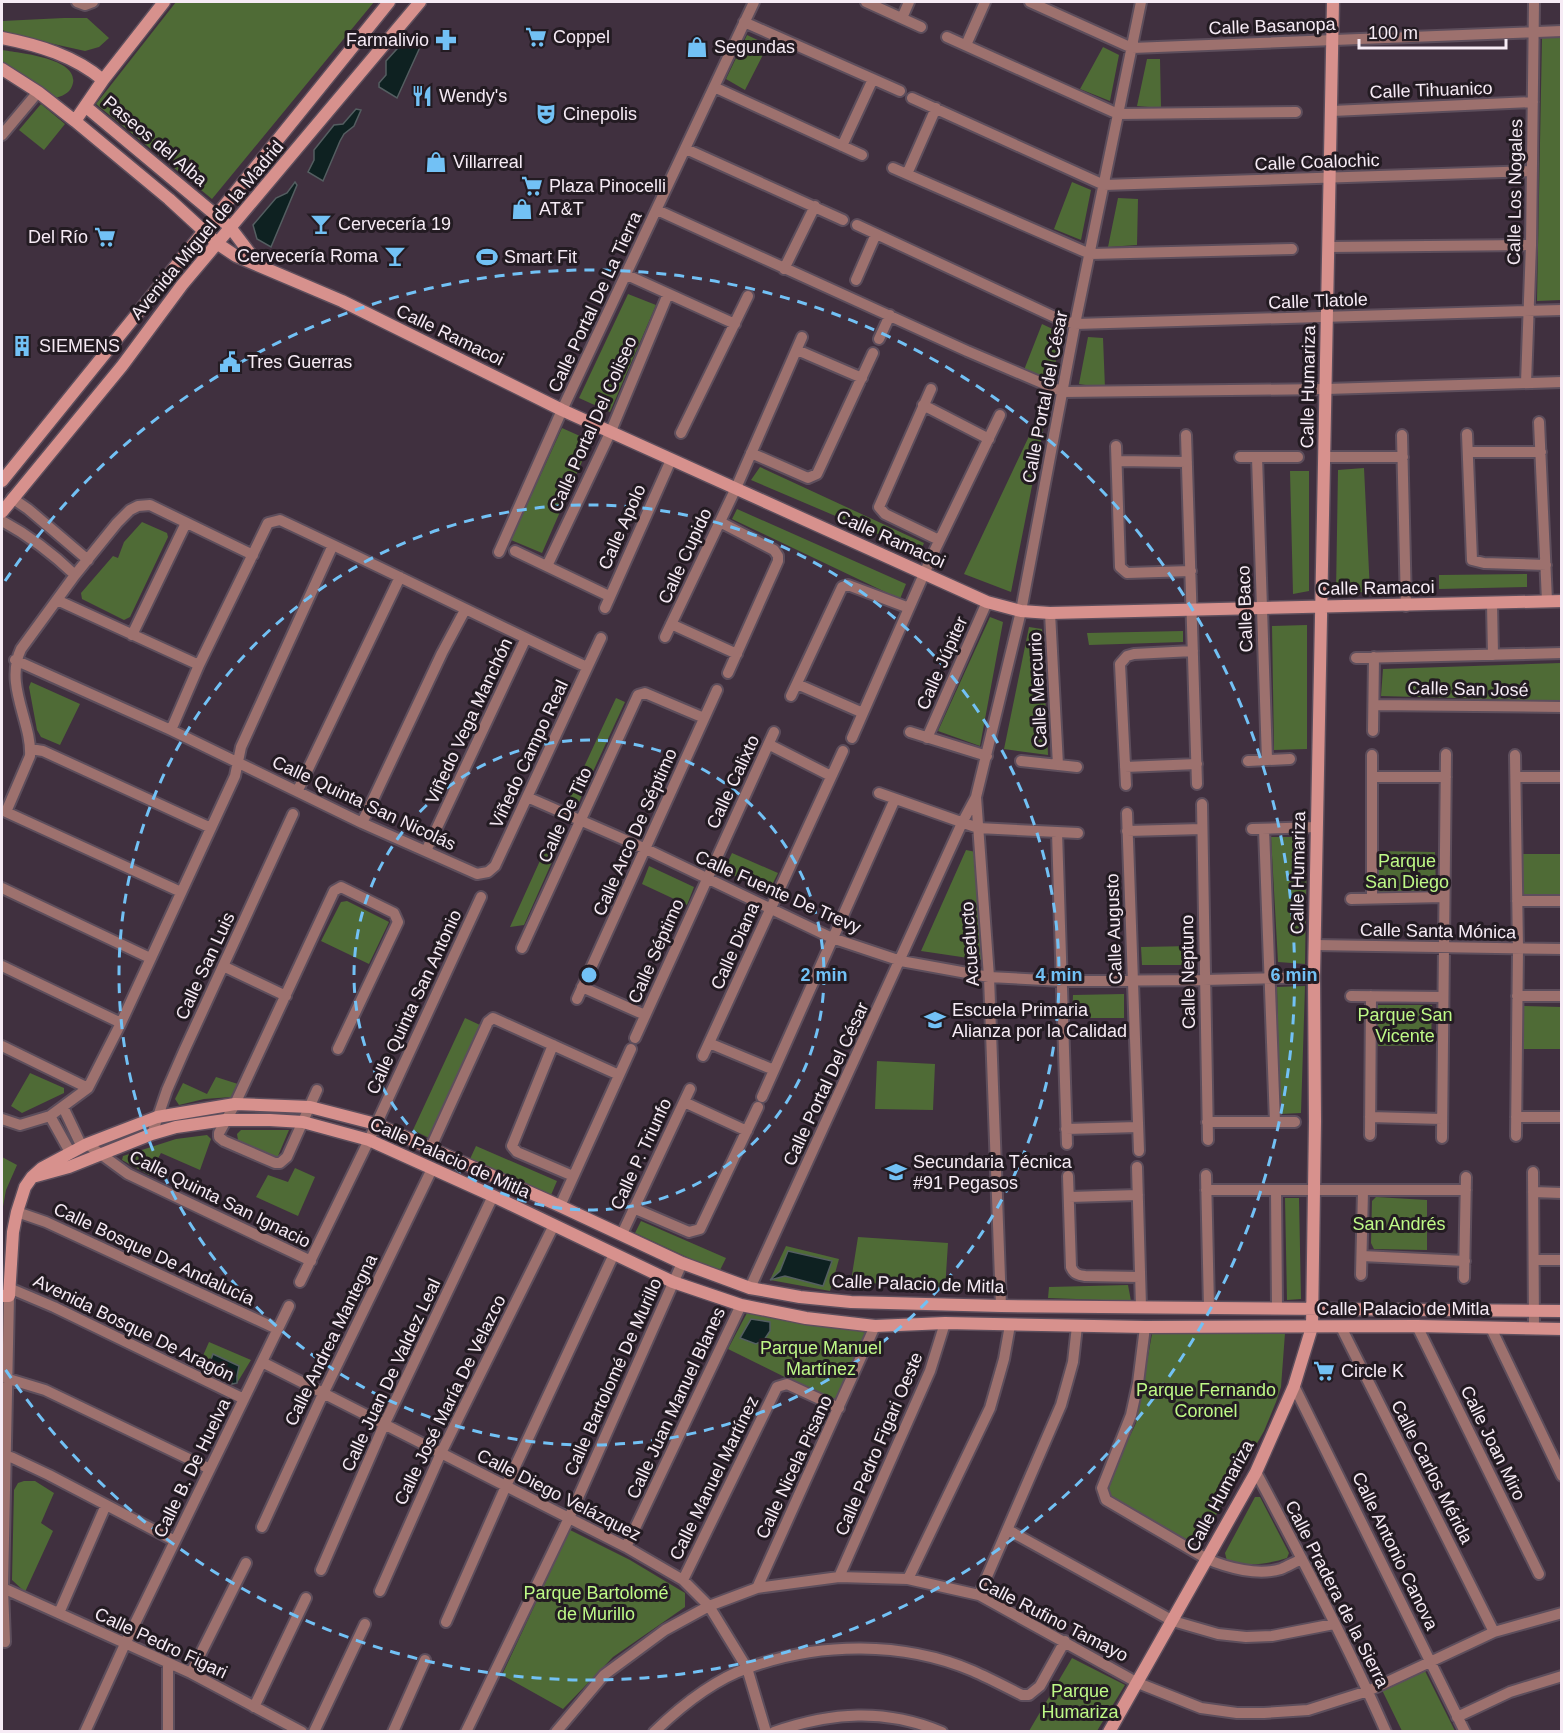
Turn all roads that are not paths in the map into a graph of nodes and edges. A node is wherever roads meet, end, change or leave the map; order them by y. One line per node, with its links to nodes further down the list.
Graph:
1 (77, 2): 2 (street)
2 (93, 2)
3 (164, 2): 26 (main road, Paseos del Alba)
4 (389, 2): 49 (main road, Avenida Miguel de la Madrid)
5 (420, 2): 52 (main road, Avenida Miguel de la Madrid)
6 (754, 2): 15 (street, Calle Portal De La Tierra)
7 (866, 2): 14 (street)
8 (909, 2): 14 (street)
9 (985, 2): 22 (street)
10 (1030, 2): 23 (street, Calle Basanopa)
11 (1141, 2): 23 (street, Calle Portal del César)
12 (1334, 2): 21 (main road, Calle Humariza)
13 (1534, 2): 18 (street, Calle Los Nogales)
14 (902, 18): 16 (street)
15 (744, 22): 25 (street); 27 (street, Calle Portal De La Tierra)
16 (921, 27)
17 (1562, 31): 18 (street, Calle Basanopa)
18 (1534, 32): 21 (street, Calle Basanopa); 31 (street, Calle Los Nogales)
19 (947, 37): 22 (street)
20 (2, 38): 26 (main road, Paseos del Alba)
21 (1334, 41): 23 (street, Calle Basanopa); 34 (main road, Calle Humariza)
22 (966, 45): 36 (street)
23 (1132, 48): 36 (street, Calle Portal del César)
24 (2, 69): 29 (main road, Paseos del Alba)
25 (873, 79): 28 (street); 39 (street)
26 (103, 80): 32 (main road, Paseos del Alba)
27 (714, 87): 39 (street); 40 (street, Calle Portal De La Tierra)
28 (900, 91)
29 (38, 92): 37 (main road, Paseos del Alba); 38 (street)
30 (912, 98): 33 (street)
31 (1533, 102): 34 (street, Calle Tihuanico); 43 (street, Calle Los Nogales)
32 (85, 106): 37 (main road, Paseos del Alba); 49 (main road, Paseos del Alba)
33 (936, 108): 44 (street); 46 (street)
34 (1332, 111): 45 (main road, Calle Humariza)
35 (1296, 112): 36 (street)
36 (1118, 114): 46 (street, Calle Portal del César)
37 (75, 121): 53 (main road, Paseos del Alba)
38 (2, 135)
39 (842, 146): 41 (street)
40 (686, 149): 47 (street); 48 (street, Calle Portal De La Tierra)
41 (862, 155)
42 (893, 168): 44 (street)
43 (1532, 171): 45 (street, Calle Coalochic); 56 (street, Calle Los Nogales)
44 (907, 174): 59 (street)
45 (1330, 178): 46 (street, Calle Coalochic); 57 (main road, Calle Humariza)
46 (1104, 185): 59 (street, Calle Portal del César)
47 (814, 206): 50 (street); 61 (street)
48 (657, 210): 61 (street); 62 (street, Calle Portal De La Tierra)
49 (216, 214): 52 (main road, Paseos del Alba); 53 (main road, Avenida Miguel de la Madrid)
50 (843, 220)
51 (857, 225): 54 (street)
52 (230, 227): 55 (main road, Avenida Miguel de la Madrid); 60 (main road, Calle Ramacoi)
53 (202, 231): 55 (main road, Paseos del Alba); 104 (main road, Avenida Miguel de la Madrid)
54 (876, 234): 63 (street); 71 (street)
55 (218, 244): 60 (main road, Calle Ramacoi); 106 (main road, Avenida Miguel de la Madrid)
56 (1531, 245): 57 (street); 67 (street, Calle Los Nogales)
57 (1329, 247): 69 (main road, Calle Humariza)
58 (1292, 249): 59 (street)
59 (1090, 254): 71 (street, Calle Portal del César)
60 (259, 264): 83 (main road, Calle Ramacoi)
61 (784, 269): 68 (street)
62 (627, 275): 64 (street); 83 (street, Calle Portal De La Tierra)
63 (856, 280)
64 (668, 294): 70 (street); 86 (street, Calle Portal Del Coliseo)
65 (748, 296): 70 (street)
66 (1562, 310): 67 (street, Calle Tlatole)
67 (1528, 312): 69 (street, Calle Tlatole); 78 (street, Calle Los Nogales)
68 (890, 315): 73 (street); 81 (street)
69 (1328, 318): 71 (street, Calle Tlatole); 79 (main road, Calle Humariza)
70 (735, 324): 87 (street)
71 (1075, 324): 81 (street, Calle Portal del César)
72 (802, 337): 74 (street, Calle Cupido)
73 (879, 339)
74 (797, 350): 76 (street); 95 (street, Calle Cupido)
75 (873, 353): 76 (street)
76 (862, 378): 95 (street)
77 (1562, 382): 78 (street)
78 (1526, 383): 79 (street)
79 (1326, 388): 81 (street); 99 (main road, Calle Humariza)
80 (931, 389): 82 (street)
81 (1063, 392): 135 (street, Calle Portal del César)
82 (923, 405): 91 (street); 111 (street)
83 (562, 410): 86 (main road, Calle Ramacoi); 114 (street, Calle Portal De La Tierra)
84 (1000, 415): 91 (street)
85 (1539, 422): 94 (street)
86 (611, 431): 101 (main road, Calle Ramacoi); 118 (street, Calle Portal Del Coliseo)
87 (681, 434)
88 (1467, 434): 93 (street)
89 (1186, 435): 103 (street)
90 (1402, 435): 100 (street)
91 (989, 439): 111 (street)
92 (1116, 446): 102 (street)
93 (1468, 452): 94 (street); 117 (street)
94 (1541, 452): 117 (street)
95 (751, 453): 105 (street, Calle Cupido)
96 (1240, 457): 97 (street)
97 (1257, 457): 98 (street); 133 (street, Calle Baco)
98 (1298, 457)
99 (1325, 457): 100 (street); 130 (main road, Calle Humariza)
100 (1403, 457): 129 (street)
101 (671, 460): 105 (main road, Calle Ramacoi); 123 (street, Calle Apolo)
102 (1117, 461): 103 (street); 119 (street)
103 (1187, 462): 119 (street)
104 (2, 481)
105 (736, 488): 109 (street, Calle Cupido); 120 (main road, Calle Ramacoi)
106 (12, 498): 107 (main road, Avenida Miguel de la Madrid); 116 (street)
107 (2, 512)
108 (2, 521): 121 (street)
109 (720, 522): 138 (street, Calle Cupido); 145 (street)
110 (186, 523): 115 (street); 116 (street); 139 (street)
111 (939, 540): 120 (street)
112 (333, 545): 115 (street); 122 (street); 177 (street)
113 (515, 551): 118 (street)
114 (499, 552)
115 (253, 555): 150 (street)
116 (88, 560): 121 (street)
117 (1546, 565): 125 (street)
118 (547, 566): 123 (street)
119 (1191, 571): 136 (street)
120 (924, 573): 127 (main road, Calle Ramacoi); 132 (street)
121 (75, 575): 124 (street)
122 (400, 578): 134 (street); 189 (street)
123 (609, 596): 131 (street, Calle Apolo)
124 (57, 600): 139 (street); 149 (street)
125 (1547, 601): 126 (main road, Calle Ramacoi); 128 (main road, Calle Ramacoi)
126 (1562, 601)
127 (987, 602): 135 (main road, Calle Ramacoi); 165 (street, Calle Júpiter)
128 (1492, 603): 129 (main road, Calle Ramacoi); 146 (street, Calle San José)
129 (1406, 606): 130 (main road, Calle Ramacoi)
130 (1321, 607): 133 (main road, Calle Ramacoi); 201 (main road, Calle Humariza)
131 (605, 608)
132 (909, 608): 153 (street); 158 (street)
133 (1261, 609): 136 (main road, Calle Ramacoi); 174 (street, Calle Baco)
134 (465, 610): 140 (street); 199 (street)
135 (1021, 611): 137 (main road, Calle Ramacoi); 172 (street, Calle Portal del César)
136 (1193, 611): 137 (main road, Calle Ramacoi); 143 (street)
137 (1050, 613): 179 (street, Calle Mercurio)
138 (671, 624): 142 (street, Calle Cupido); 145 (street)
139 (132, 635): 150 (street)
140 (526, 638): 151 (street); 211 (street, Viñedo Vega Manchón)
141 (601, 638): 151 (street, Viñedo Campo Real)
142 (665, 638)
143 (1193, 651): 178 (street); 181 (street)
144 (1562, 653): 146 (street, Calle San José)
145 (737, 654): 152 (street)
146 (1493, 655): 147 (street, Calle San José)
147 (1374, 657): 148 (street, Calle San José); 156 (street)
148 (1356, 658)
149 (15, 660): 160 (street, Calle Quinta San Nicolás); 167 (street)
150 (199, 665): 160 (street)
151 (587, 667): 191 (street, Viñedo Campo Real)
152 (728, 673)
153 (797, 684): 155 (street); 158 (street)
154 (717, 690): 159 (street, Calle Arco De Séptimo)
155 (791, 696)
156 (1374, 705): 157 (street, Calle San José); 161 (street)
157 (1562, 707)
158 (863, 713): 164 (street)
159 (704, 718): 198 (street, Calle De Tito); 210 (street, Calle Arco De Séptimo)
160 (171, 730): 177 (street, Calle Quinta San Nicolás)
161 (1373, 731)
162 (774, 732): 166 (street, Calle Calixto)
163 (910, 732): 165 (street)
164 (852, 738)
165 (927, 738): 172 (street)
166 (770, 745): 182 (street); 213 (street, Calle Calixto)
167 (30, 749): 197 (street); 202 (street)
168 (843, 751): 182 (street, Calle Diana)
169 (1446, 754): 184 (street)
170 (1372, 755): 183 (street)
171 (1515, 755): 185 (street)
172 (987, 756): 192 (street, Calle Portal del César)
173 (1290, 759): 174 (street)
174 (1267, 760): 176 (street)
175 (1021, 761): 179 (street)
176 (1248, 761)
177 (237, 762): 189 (street, Calle Quinta San Nicolás); 202 (street)
178 (1197, 764): 181 (street); 187 (street)
179 (1058, 765): 180 (street)
180 (1077, 766)
181 (1125, 767): 188 (street)
182 (831, 776): 222 (street, Calle Diana)
183 (1373, 777): 184 (street); 218 (street)
184 (1446, 777): 217 (street)
185 (1516, 777): 186 (street); 220 (street)
186 (1562, 777)
187 (1197, 784)
188 (1126, 785)
189 (298, 790): 199 (street, Calle Quinta San Nicolás)
190 (879, 793): 193 (street)
191 (527, 797): 198 (street, Calle Fuente De Trevy); 212 (street, Viñedo Campo Real)
192 (976, 797): 200 (street, Calle Portal Del César); 203 (street, Acueducto)
193 (895, 799): 200 (street); 223 (street)
194 (1202, 804): 204 (street, Calle Neptuno)
195 (1127, 813): 207 (street, Calle Augusto)
196 (293, 814): 232 (street, Calle San Luis)
197 (4, 817): 215 (street)
198 (581, 820): 210 (street, Calle Fuente De Trevy); 226 (street, Calle De Tito)
199 (362, 823): 211 (street, Calle Quinta San Nicolás)
200 (962, 823): 203 (street); 230 (street, Calle Portal Del César)
201 (1317, 827): 206 (street); 224 (main road, Calle Humariza)
202 (211, 828): 215 (street)
203 (978, 828): 208 (street); 235 (street, Acueducto)
204 (1202, 829): 207 (street); 236 (street, Calle Neptuno)
205 (1251, 829): 206 (street)
206 (1264, 829): 233 (street)
207 (1127, 831): 238 (street, Calle Augusto)
208 (1057, 832): 209 (street); 237 (street)
209 (1077, 833)
210 (646, 849): 213 (street, Calle Fuente De Trevy); 239 (street, Calle Arco De Séptimo)
211 (426, 851): 212 (street, Calle Quinta San Nicolás)
212 (477, 874)
213 (707, 878): 222 (street, Calle Fuente De Trevy); 247 (street, Calle Séptimo)
214 (2, 888): 229 (street)
215 (181, 892): 229 (street)
216 (481, 897): 275 (street, Calle Quinta San Antonio)
217 (1444, 897): 218 (street); 225 (street)
218 (1372, 898): 219 (street)
219 (1351, 899)
220 (1517, 901): 221 (street); 227 (street)
221 (1562, 901)
222 (770, 909): 223 (street, Calle Fuente De Trevy); 249 (street, Calle Diana)
223 (832, 938): 230 (street, Calle Fuente De Trevy); 254 (street)
224 (1315, 945): 225 (street, Calle Santa Mónica); 234 (main road, Calle Humariza)
225 (1444, 947): 227 (street, Calle Santa Mónica); 245 (street)
226 (522, 948)
227 (1518, 949): 228 (street, Calle Santa Mónica); 243 (street)
228 (1562, 949)
229 (150, 958): 248 (street)
230 (901, 961): 235 (street, Calle Fuente De Trevy); 326 (street, Calle Portal Del César)
231 (2, 966): 248 (street)
232 (224, 966): 240 (street); 267 (street, Calle San Luis)
233 (1270, 977): 234 (street, Calle Fuente De Trevy); 236 (street, Calle Fuente De Trevy); 273 (street)
234 (1314, 977): 299 (main road, Calle Humariza)
235 (989, 978): 237 (street, Calle Fuente De Trevy); 330 (street, Acueducto)
236 (1204, 980): 238 (street, Calle Fuente De Trevy); 272 (street, Calle Neptuno)
237 (1063, 981): 238 (street, Calle Fuente De Trevy); 277 (street)
238 (1133, 981): 276 (street, Calle Augusto)
239 (582, 987): 246 (street, Calle Arco De Séptimo); 247 (street)
240 (286, 996): 252 (street); 260 (street)
241 (1351, 996): 242 (street)
242 (1371, 996): 245 (street); 264 (street)
243 (1517, 996): 244 (street); 265 (street)
244 (1562, 996)
245 (1443, 997): 269 (street)
246 (577, 999)
247 (645, 1015): 255 (street, Calle Séptimo)
248 (122, 1023): 256 (street)
249 (709, 1043): 253 (street, Calle Diana); 254 (street)
250 (2, 1046): 256 (street)
251 (553, 1046): 255 (street); 287 (street); 295 (street)
252 (338, 1049)
253 (703, 1056)
254 (774, 1070): 278 (street)
255 (619, 1075): 295 (street, Calle Séptimo)
256 (88, 1088): 261 (street)
257 (690, 1089): 259 (street, Calle P. Triunfo)
258 (317, 1090): 262 (street)
259 (684, 1102): 278 (street); 310 (street, Calle P. Triunfo)
260 (235, 1104): 262 (main road, Calle Palacio de Mitla); 267 (main road, Calle Palacio de Mitla); 270 (street)
261 (63, 1107): 263 (street); 286 (street)
262 (310, 1107): 271 (street); 275 (main road, Calle Palacio de Mitla)
263 (50, 1116): 268 (street); 289 (street)
264 (1370, 1117): 269 (street); 280 (street)
265 (1516, 1117): 266 (street); 281 (street)
266 (1562, 1117)
267 (157, 1118): 279 (street, Calle San Luis); 286 (main road, Calle Palacio de Mitla)
268 (2, 1119)
269 (1442, 1119): 282 (street)
270 (225, 1120): 271 (main road, Calle Palacio de Mitla); 271 (street); 279 (main road, Calle Palacio de Mitla)
271 (303, 1122): 283 (main road, Calle Palacio de Mitla)
272 (1207, 1122): 273 (street); 284 (street, Calle Neptuno)
273 (1275, 1122): 274 (street)
274 (1295, 1122)
275 (376, 1124): 283 (street, Calle Quinta San Antonio); 287 (main road, Calle Palacio de Mitla)
276 (1138, 1127): 277 (street); 288 (street, Calle Augusto)
277 (1066, 1129): 285 (street)
278 (747, 1131): 310 (street)
279 (152, 1134): 290 (main road, Calle Palacio de Mitla)
280 (1370, 1135)
281 (1516, 1136)
282 (1442, 1138)
283 (369, 1140): 292 (main road, Calle Palacio de Mitla); 318 (street, Calle Quinta San Antonio)
284 (1208, 1140)
285 (1067, 1143)
286 (84, 1146): 289 (main road, Calle Palacio de Mitla); 290 (street, Calle Quinta San Ignacio)
287 (430, 1147): 309 (main road, Calle Palacio de Mitla)
288 (1139, 1151)
289 (70, 1152): 297 (main road, Calle Palacio de Mitla)
290 (98, 1154): 297 (main road, Calle Palacio de Mitla); 318 (street, Calle Quinta San Ignacio)
291 (1137, 1167): 306 (street)
292 (432, 1168): 307 (main road, Calle Palacio de Mitla); 352 (street, Calle Andrea Mantegna)
293 (1533, 1172): 304 (street)
294 (1206, 1175): 300 (street)
295 (573, 1176): 309 (street, Calle Séptimo)
296 (1068, 1176): 308 (street)
297 (32, 1177): 311 (main road)
298 (1466, 1177): 302 (street)
299 (1314, 1189): 301 (street); 303 (street); 334 (main road, Calle Humariza)
300 (1206, 1190): 301 (street); 332 (street)
301 (1276, 1190): 333 (street)
302 (1466, 1190): 303 (street); 319 (street)
303 (1363, 1191): 315 (street)
304 (1533, 1192): 305 (street); 316 (street)
305 (1562, 1193)
306 (1138, 1195): 308 (street); 322 (street)
307 (493, 1196): 312 (main road, Calle Palacio de Mitla); 355 (street, Calle Juan De Valdez Leal)
308 (1069, 1197): 322 (street)
309 (560, 1206): 313 (main road, Calle Palacio de Mitla)
310 (633, 1208): 313 (street, Calle P. Triunfo)
311 (17, 1212): 327 (main road); 347 (street, Calle Bosque De Andalucía)
312 (554, 1225): 314 (main road, Calle Palacio de Mitla); 356 (street, Calle José María De Velazco)
313 (622, 1234): 320 (main road, Calle Palacio de Mitla)
314 (614, 1254): 325 (main road, Calle Palacio de Mitla); 361 (street)
315 (1362, 1256): 319 (street); 321 (street)
316 (1534, 1260): 317 (street); 335 (street)
317 (1562, 1260)
318 (311, 1261): 324 (street, Calle Quinta San Antonio)
319 (1465, 1261): 323 (street)
320 (682, 1263): 325 (street, Calle Bartolomé De Murillo); 326 (main road, Calle Palacio de Mitla)
321 (1361, 1275)
322 (1140, 1277): 331 (street)
323 (1464, 1278)
324 (300, 1282)
325 (673, 1282): 328 (main road, Calle Palacio de Mitla); 363 (street, Calle Bartolomé De Murillo)
326 (750, 1288): 330 (main road, Calle Palacio de Mitla)
327 (6, 1293): 350 (street); 353 (street, Avenida Bosque De Aragón)
328 (741, 1305): 339 (main road, Calle Palacio de Mitla); 368 (street, Calle Juan Manuel Blanes)
329 (289, 1306): 347 (street, Calle B. De Huelva)
330 (1001, 1306): 331 (main road, Calle Palacio de Mitla)
331 (1141, 1307): 332 (main road, Calle Palacio de Mitla)
332 (1209, 1307): 333 (main road, Calle Palacio de Mitla)
333 (1277, 1307): 334 (main road, Calle Palacio de Mitla)
334 (1314, 1308): 335 (main road, Calle Palacio de Mitla); 343 (main road, Calle Humariza)
335 (1534, 1311): 336 (main road, Calle Palacio de Mitla); 346 (street)
336 (1562, 1311)
337 (945, 1323): 338 (main road, Calle Palacio de Mitla); 339 (main road, Calle Palacio de Mitla); 374 (street, Calle Pedro Figari Oeste)
338 (1010, 1324): 340 (main road, Calle Palacio de Mitla); 375 (street)
339 (875, 1326): 354 (street, Calle Nicela Pisano)
340 (1077, 1326): 342 (main road, Calle Palacio de Mitla); 366 (street)
341 (1417, 1326): 344 (main road, Calle Palacio de Mitla); 345 (main road, Calle Palacio de Mitla); 373 (street, Calle Joan Miro)
342 (1145, 1327): 343 (main road, Calle Palacio de Mitla); 369 (street)
343 (1312, 1327): 344 (main road, Calle Palacio de Mitla); 351 (main road, Calle Humariza)
344 (1341, 1327): 390 (street, Calle Carlos Mérida)
345 (1491, 1328): 346 (main road, Calle Palacio de Mitla); 360 (street)
346 (1534, 1328): 348 (main road, Calle Palacio de Mitla)
347 (277, 1329): 349 (street, Calle B. De Huelva)
348 (1562, 1329)
349 (262, 1362): 352 (street, Calle Diego Velázquez); 353 (street, Calle B. De Huelva)
350 (5, 1377): 357 (street); 358 (street)
351 (1294, 1386): 359 (main road, Calle Humariza); 395 (street, Calle Antonio Canova)
352 (323, 1394): 355 (street, Calle Diego Velázquez); 364 (street, Calle Andrea Mantegna)
353 (244, 1399): 358 (street, Calle B. De Huelva)
354 (839, 1408): 376 (street, Calle Manuel Martínez); 378 (street, Calle Nicela Pisano)
355 (384, 1425): 356 (street, Calle Diego Velázquez); 372 (street, Calle Juan De Valdez Leal)
356 (441, 1453): 361 (street, Calle Diego Velázquez); 379 (street, Calle José María De Velazco)
357 (4, 1455): 362 (street); 365 (street)
358 (210, 1469): 367 (street, Calle B. De Huelva)
359 (1256, 1472): 369 (main road, Calle Humariza); 370 (street, Calle Pradera de la Sierra)
360 (1562, 1476)
361 (506, 1486): 363 (street, Calle Diego Velázquez); 387 (street)
362 (106, 1505): 367 (street); 384 (street)
363 (569, 1518): 368 (street, Calle Diego Velázquez); 409 (street, Calle Bartolomé De Murillo)
364 (262, 1527)
365 (2, 1528): 377 (street)
366 (1008, 1530): 380 (street); 386 (street)
367 (176, 1541): 393 (street, Calle B. De Huelva)
368 (626, 1547): 376 (street, Calle Diego Velázquez)
369 (1207, 1559): 370 (street); 386 (main road, Calle Humariza)
370 (1302, 1559): 389 (street, Calle Pradera de la Sierra)
371 (246, 1563): 398 (street)
372 (321, 1570)
373 (1539, 1574)
374 (839, 1577): 375 (street, Calle Rufino Tamayo); 378 (street, Calle Rufino Tamayo)
375 (908, 1579): 380 (street, Calle Rufino Tamayo)
376 (683, 1580): 383 (street, Calle Diego Velázquez)
377 (3, 1588): 382 (street); 384 (street, Calle Pedro Figari)
378 (757, 1588): 383 (street, Calle Rufino Tamayo)
379 (380, 1591)
380 (979, 1595): 391 (street, Calle Rufino Tamayo)
381 (306, 1599): 402 (street)
382 (2, 1604): 392 (street)
383 (709, 1606): 397 (street, Calle Diego Velázquez); 410 (street, Calle Rufino Tamayo)
384 (59, 1613): 393 (street, Calle Pedro Figari)
385 (1562, 1613): 390 (street, Calle Rufino Tamayo)
386 (1173, 1621): 389 (street); 400 (main road, Calle Humariza)
387 (446, 1622)
388 (364, 1624): 407 (street)
389 (1334, 1624): 401 (street, Calle Pradera de la Sierra)
390 (1494, 1632): 395 (street, Calle Rufino Tamayo)
391 (1065, 1641): 397 (street); 400 (street, Calle Rufino Tamayo)
392 (5, 1642)
393 (125, 1644): 396 (street, Calle Pedro Figari); 404 (street, Calle B. De Huelva)
394 (426, 1660): 408 (street)
395 (1431, 1660): 401 (street, Calle Rufino Tamayo); 403 (street, Calle Antonio Canova)
396 (168, 1663): 398 (street, Calle Pedro Figari); 405 (street)
397 (747, 1668): 411 (street); 412 (street, Calle Diego Velázquez)
398 (191, 1673): 402 (street, Calle Pedro Figari)
399 (1562, 1676): 403 (street)
400 (1138, 1683): 401 (street, Calle Rufino Tamayo); 415 (main road, Calle Humariza)
401 (1368, 1691): 416 (street, Calle Pradera de la Sierra)
402 (254, 1707): 406 (street, Calle Pedro Figari)
403 (1457, 1717): 417 (street, Calle Antonio Canova)
404 (85, 1731)
405 (168, 1731)
406 (302, 1731)
407 (315, 1731)
408 (393, 1731)
409 (466, 1731)
410 (556, 1731)
411 (654, 1731)
412 (766, 1731)
413 (774, 1731): 414 (street)
414 (942, 1731)
415 (1109, 1731)
416 (1386, 1731)
417 (1465, 1731)

